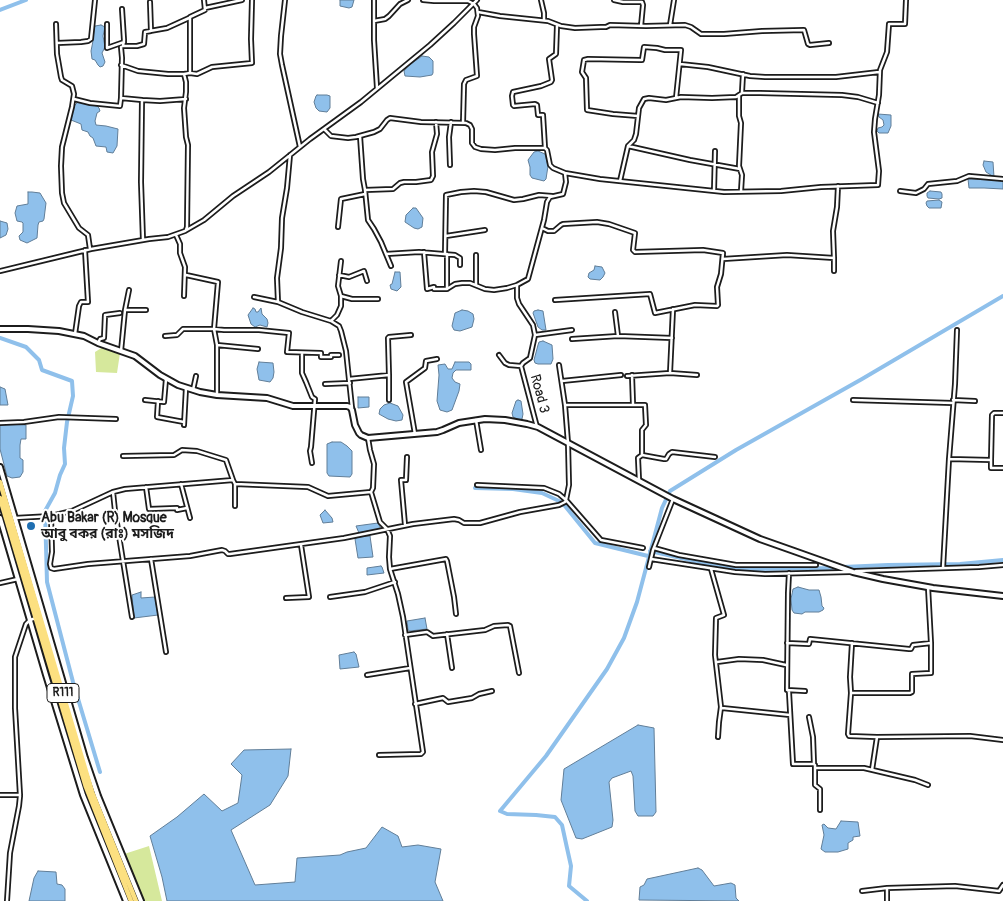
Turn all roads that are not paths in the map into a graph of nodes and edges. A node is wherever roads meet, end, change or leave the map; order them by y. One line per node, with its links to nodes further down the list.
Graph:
1 (95, 0): 29 (street)
2 (204, 0): 16 (street)
3 (242, 0): 16 (street)
4 (252, 0): 35 (street)
5 (285, 0): 54 (street)
6 (374, 0): 21 (street)
7 (408, 0): 21 (street)
8 (423, 0): 15 (street)
9 (478, 0): 15 (street)
10 (541, 0): 20 (street)
11 (614, 0): 26 (street)
12 (674, 0): 25 (street)
13 (906, 0): 34 (street)
14 (150, 2): 27 (street)
15 (474, 4): 18 (street); 38 (street)
16 (205, 8): 19 (street)
17 (122, 9): 28 (street)
18 (478, 12): 20 (street); 50 (street)
19 (190, 17): 27 (street); 35 (street)
20 (544, 20): 24 (street)
21 (374, 21): 38 (street)
22 (56, 24): 29 (street)
23 (107, 24): 28 (street)
24 (557, 25): 26 (street); 55 (street)
25 (670, 25): 26 (street); 30 (street)
26 (641, 26)
27 (150, 32): 31 (street)
28 (124, 42): 31 (street)
29 (57, 43): 43 (street)
30 (829, 44)
31 (123, 46): 33 (street)
32 (680, 64): 37 (street); 42 (street); 47 (street)
33 (121, 65): 36 (street); 41 (street)
34 (880, 72): 37 (street); 46 (street)
35 (190, 73): 36 (street)
36 (184, 74): 44 (street)
37 (743, 74): 39 (street)
38 (377, 89): 51 (street)
39 (742, 93): 40 (street); 46 (street)
40 (739, 96): 42 (street); 60 (street)
41 (121, 98): 43 (street); 45 (street)
42 (676, 98): 47 (street)
43 (74, 99): 77 (street)
44 (186, 99): 45 (street); 73 (street)
45 (142, 100): 76 (street)
46 (878, 103): 64 (street)
47 (638, 116): 53 (street)
48 (436, 122): 49 (street); 52 (street); 67 (street)
49 (451, 122): 50 (street); 59 (street)
50 (463, 123): 55 (street)
51 (324, 129): 52 (street); 54 (street)
52 (360, 136): 67 (street)
53 (628, 146): 58 (street); 63 (street)
54 (300, 147): 57 (street)
55 (544, 148): 61 (street)
56 (715, 151): 58 (street)
57 (290, 155): 73 (street); 102 (street)
58 (714, 164): 60 (street); 65 (street)
59 (450, 165)
60 (740, 168): 68 (street)
61 (565, 173): 63 (street); 69 (street)
62 (1003, 179): 66 (street)
63 (620, 181): 65 (street)
64 (838, 186): 68 (street); 83 (street)
65 (714, 191): 68 (street)
66 (900, 191)
67 (365, 192): 70 (street); 80 (street)
68 (741, 192)
69 (554, 196): 71 (street); 75 (street)
70 (338, 227)
71 (542, 228): 84 (street); 94 (street)
72 (485, 230): 75 (street)
73 (185, 231): 74 (street)
74 (176, 235): 76 (street); 90 (street)
75 (446, 236): 81 (street)
76 (143, 240): 77 (street)
77 (90, 249): 78 (street)
78 (85, 250): 88 (street); 113 (street)
79 (424, 252): 80 (street); 81 (street); 95 (street)
80 (386, 254): 87 (street)
81 (446, 254): 86 (street); 95 (street)
82 (476, 255): 93 (street)
83 (834, 258): 84 (street); 89 (street)
84 (723, 259): 105 (street)
85 (341, 261): 91 (street)
86 (460, 264)
87 (391, 266)
88 (0, 271)
89 (834, 271)
90 (186, 275): 97 (street); 110 (street)
91 (340, 275): 92 (street); 98 (street)
92 (367, 281)
93 (476, 285): 94 (street); 95 (street)
94 (517, 285): 115 (street)
95 (447, 289)
96 (129, 290): 103 (street)
97 (184, 296)
98 (342, 296): 100 (street); 108 (street)
99 (254, 297): 102 (street)
100 (378, 299)
101 (555, 300): 105 (street)
102 (278, 302): 108 (street)
103 (125, 310): 104 (street); 123 (street)
104 (146, 310)
105 (673, 310): 118 (street)
106 (616, 312): 117 (street)
107 (120, 313): 120 (street)
108 (331, 321): 138 (street)
109 (0, 329): 113 (street)
110 (214, 329): 116 (street); 121 (street); 124 (street)
111 (572, 330): 115 (street)
112 (957, 330): 149 (street)
113 (75, 334): 120 (street)
114 (411, 335): 131 (street)
115 (536, 335): 129 (street, Road 3)
116 (165, 336)
117 (618, 336): 118 (street); 119 (street)
118 (672, 338): 130 (street)
119 (572, 339)
120 (98, 343): 123 (street)
121 (217, 345): 122 (street); 143 (street)
122 (258, 349)
123 (121, 351): 137 (street)
124 (302, 353): 125 (street); 151 (street)
125 (339, 355)
126 (499, 355): 129 (street)
127 (437, 359): 159 (street)
128 (559, 365): 139 (street)
129 (521, 366): 158 (street, Road 3)
130 (670, 373): 133 (street); 136 (street)
131 (388, 375): 138 (street); 145 (street)
132 (621, 375): 139 (street)
133 (697, 375)
134 (196, 376): 142 (street)
135 (627, 376): 136 (street)
136 (632, 376): 150 (street)
137 (166, 378): 141 (street); 147 (street)
138 (350, 381): 140 (street); 153 (street)
139 (562, 381): 152 (street)
140 (325, 384)
141 (186, 388): 142 (street); 147 (street)
142 (193, 390): 143 (street)
143 (217, 395): 151 (street)
144 (145, 400): 147 (street)
145 (388, 400)
146 (854, 400): 149 (street)
147 (158, 401)
148 (975, 401): 149 (street)
149 (953, 402): 167 (street)
150 (633, 404): 152 (street); 163 (street)
151 (315, 405): 153 (street); 169 (street)
152 (566, 405): 161 (street)
153 (352, 410): 160 (street)
154 (1003, 413): 168 (street)
155 (116, 419): 157 (street)
156 (476, 420): 158 (street); 159 (street); 162 (street)
157 (0, 423)
158 (538, 427): 161 (street)
159 (415, 434): 160 (street)
160 (368, 438): 179 (street)
161 (568, 443): 172 (street); 182 (street)
162 (481, 450)
163 (642, 455): 166 (street); 172 (street)
164 (123, 456): 174 (street)
165 (407, 457): 189 (street)
166 (715, 457)
167 (949, 459): 168 (street); 200 (street)
168 (991, 460): 171 (street)
169 (312, 463)
170 (0, 467): 187 (street)
171 (1003, 468)
172 (639, 480): 181 (street)
173 (0, 482): 252 (main road, R111)
174 (234, 482): 175 (street); 179 (street); 183 (street)
175 (182, 484): 177 (street); 184 (street)
176 (477, 485): 182 (street)
177 (146, 487): 178 (street); 184 (street)
178 (113, 492): 185 (street); 196 (street)
179 (371, 492): 190 (street)
180 (0, 498): 214 (main road, R111)
181 (672, 498): 193 (street); 203 (street)
182 (566, 501): 189 (street); 192 (street)
183 (235, 506)
184 (187, 508): 188 (street)
185 (50, 516): 187 (street); 196 (street)
186 (0, 518): 205 (street)
187 (15, 518): 253 (street)
188 (190, 518)
189 (405, 526): 190 (street)
190 (387, 529): 191 (street); 201 (street)
191 (301, 544): 195 (street); 211 (street)
192 (643, 548)
193 (653, 549): 194 (street); 198 (street)
194 (651, 558): 199 (street); 202 (street)
195 (151, 559): 196 (street); 221 (street)
196 (123, 561): 213 (street)
197 (1003, 564): 200 (street)
198 (816, 565)
199 (649, 567)
200 (944, 567): 203 (street)
201 (390, 569): 207 (street); 212 (street)
202 (711, 569): 204 (street); 222 (street)
203 (851, 571): 204 (street); 208 (street)
204 (789, 573): 218 (street)
205 (18, 579): 206 (street); 215 (street)
206 (0, 582)
207 (395, 582): 210 (street); 217 (street)
208 (928, 587): 209 (street); 220 (street)
209 (1003, 596)
210 (330, 597)
211 (286, 598)
212 (456, 614)
213 (132, 617)
214 (36, 618): 215 (street); 251 (main road, R111)
215 (30, 620): 244 (street); 250 (street)
216 (447, 634): 217 (street); 225 (street); 226 (street)
217 (405, 635): 224 (street)
218 (787, 642): 219 (street); 223 (street)
219 (852, 643): 220 (street); 231 (street)
220 (931, 643): 231 (street)
221 (166, 652)
222 (717, 662): 223 (street); 233 (street)
223 (786, 665): 228 (street)
224 (410, 668): 227 (street); 232 (street)
225 (452, 668)
226 (519, 672)
227 (367, 675)
228 (787, 690): 230 (street); 234 (street)
229 (492, 691): 232 (street)
230 (805, 691)
231 (850, 693): 237 (street)
232 (415, 704): 239 (street)
233 (721, 708): 234 (street); 236 (street)
234 (790, 715): 240 (street)
235 (809, 717): 240 (street)
236 (718, 738)
237 (877, 738): 238 (street); 241 (street)
238 (1003, 740)
239 (379, 755)
240 (814, 766): 241 (street); 245 (street)
241 (872, 770): 242 (street)
242 (928, 785)
243 (0, 795): 244 (street)
244 (20, 795): 249 (street)
245 (820, 810)
246 (1003, 885): 247 (street)
247 (887, 888): 248 (street); 254 (street)
248 (862, 891)
249 (7, 901)
250 (126, 901)
251 (131, 901)
252 (136, 901)
253 (141, 901)
254 (887, 901)

